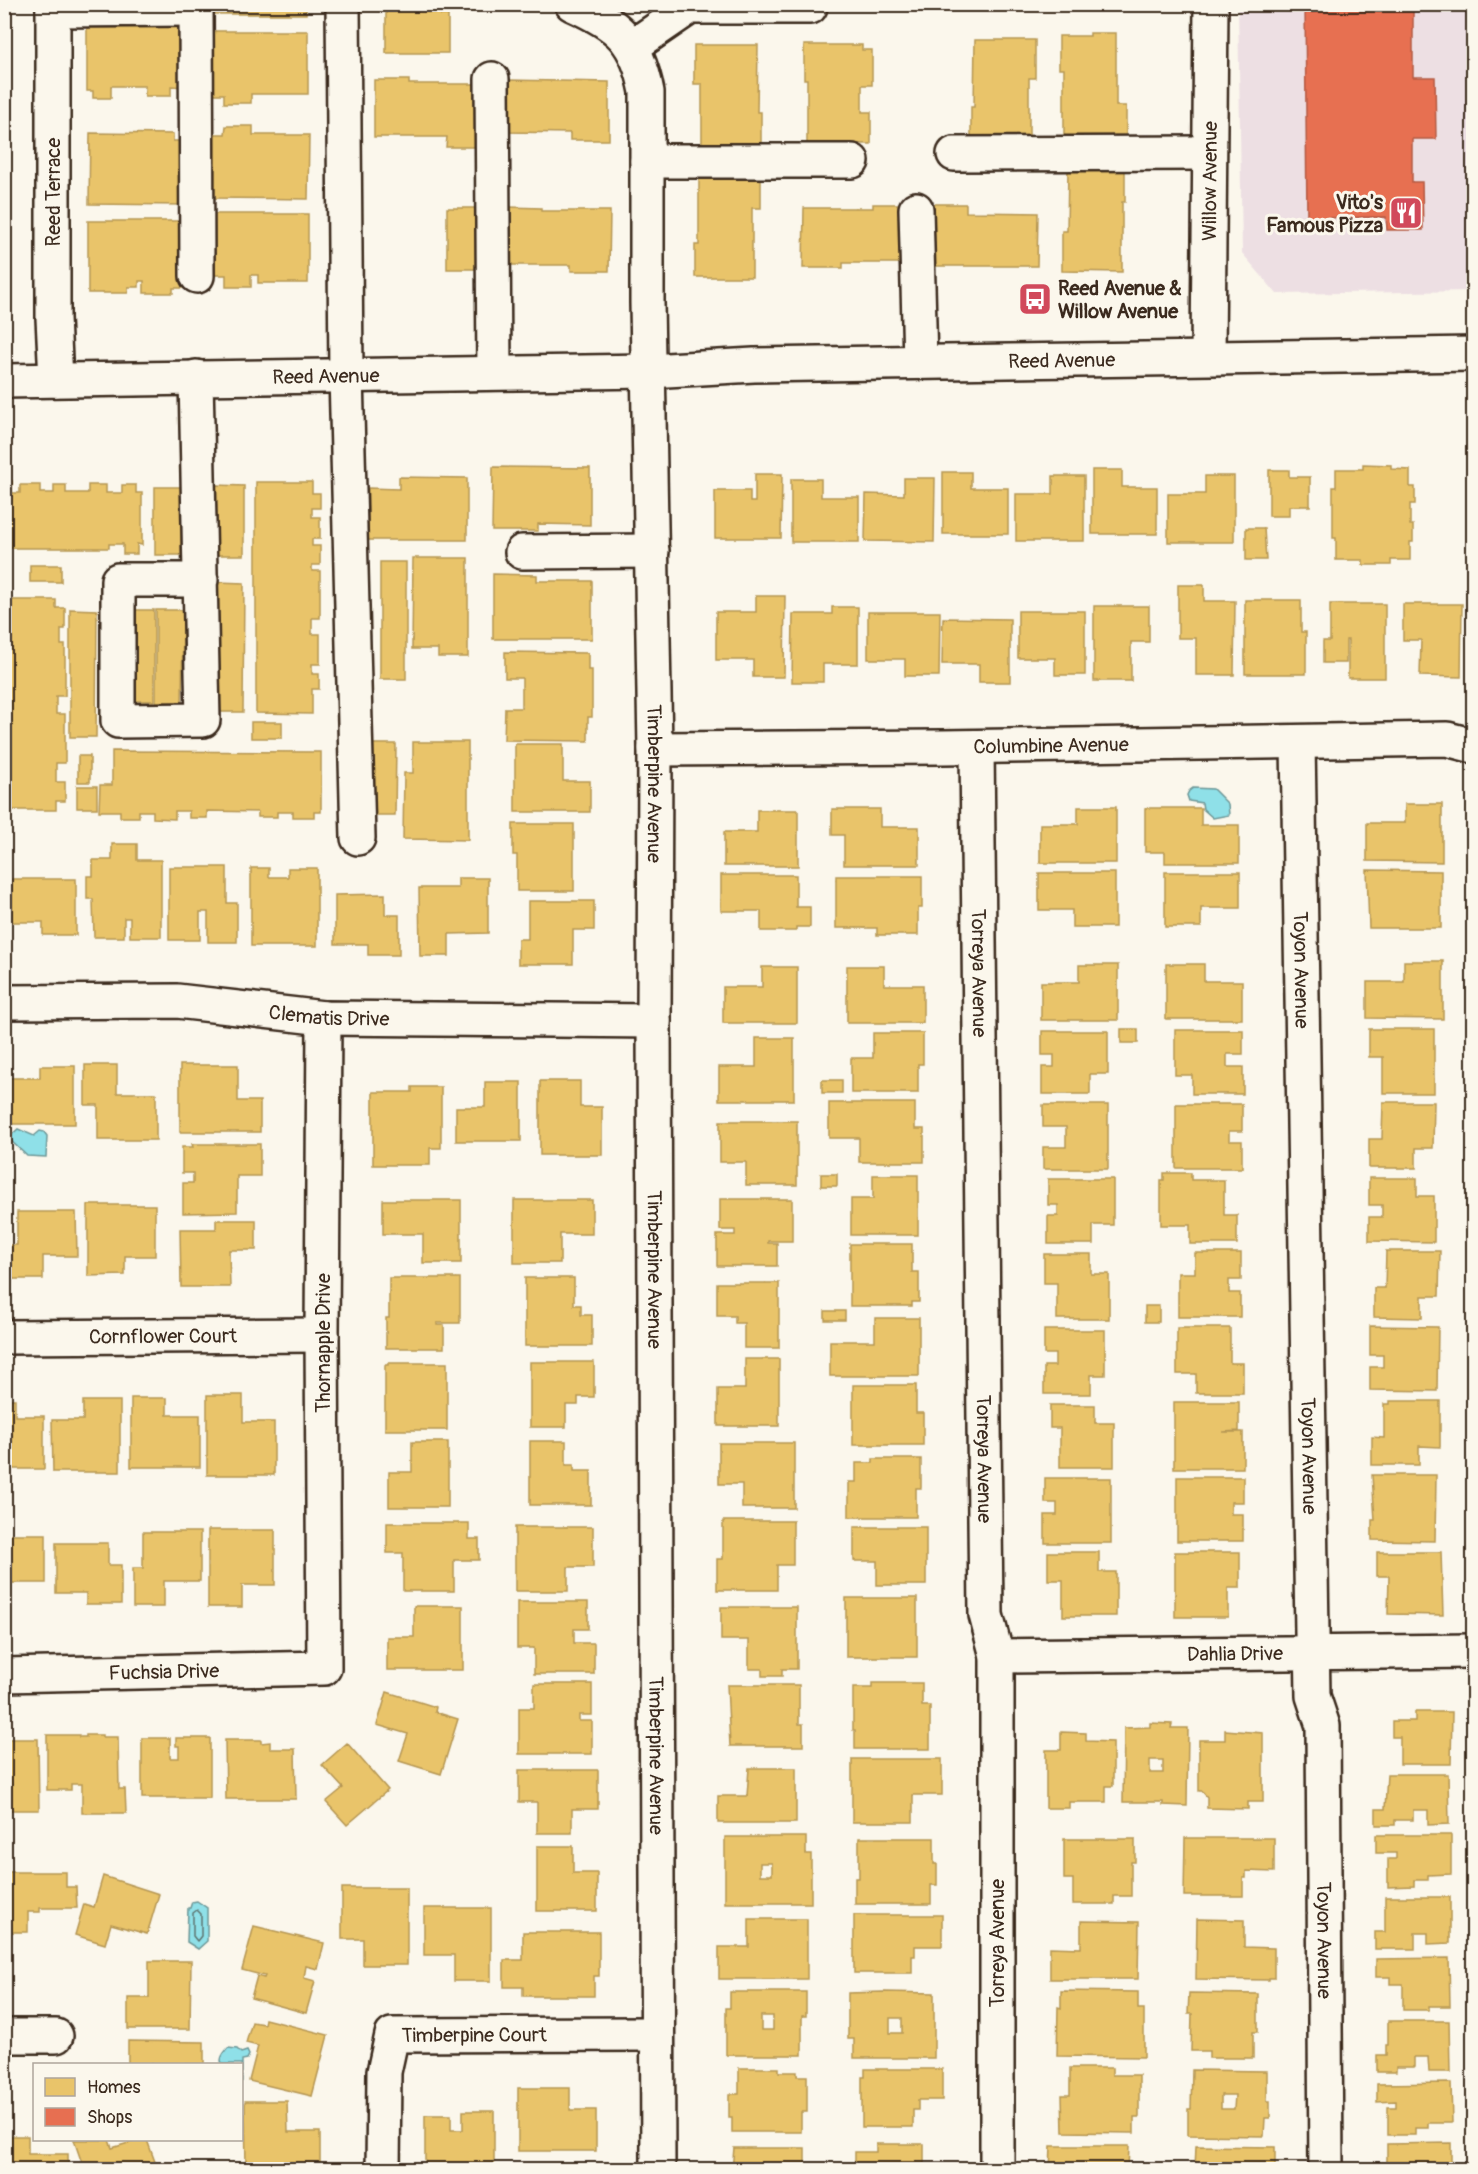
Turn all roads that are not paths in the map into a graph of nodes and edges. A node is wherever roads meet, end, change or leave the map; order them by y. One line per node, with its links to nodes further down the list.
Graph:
1 (343, 4): 20 (street)
2 (572, 4): 7 (street)
3 (1211, 4): 9 (street, Willow Avenue)
4 (53, 7): 5 (street); 22 (street, Reed Terrace)
5 (196, 7): 14 (street)
6 (810, 7): 7 (street)
7 (633, 46): 11 (street)
8 (492, 79): 19 (street)
9 (1209, 153): 10 (street); 16 (street, Willow Avenue)
10 (954, 154)
11 (647, 161): 12 (street); 18 (street)
12 (852, 161)
13 (916, 209): 17 (street)
14 (197, 276)
15 (1473, 354): 16 (street, Reed Avenue)
16 (1208, 357): 17 (street, Reed Avenue)
17 (920, 362): 18 (street, Reed Avenue)
18 (649, 371): 19 (street, Reed Avenue); 24 (street, Timberpine Avenue)
19 (494, 372): 20 (street, Reed Avenue)
20 (346, 375): 21 (street, Reed Avenue); 31 (street)
21 (196, 377): 22 (street, Reed Avenue); 26 (street)
22 (56, 380): 23 (street, Reed Avenue)
23 (4, 381)
24 (652, 551): 25 (street); 30 (street, Timberpine Avenue)
25 (522, 552)
26 (201, 580): 26 (street)
27 (1465, 736): 28 (street, Columbine Avenue)
28 (1298, 742): 29 (street, Columbine Avenue); 38 (street, Toyon Avenue)
29 (977, 747): 30 (street, Columbine Avenue); 39 (street, Torreya Avenue)
30 (655, 749): 34 (street, Timberpine Avenue)
31 (358, 838)
32 (4, 1002): 33 (street, Clematis Drive)
33 (324, 1018): 34 (street, Clematis Drive); 35 (street, Thornapple Drive)
34 (654, 1021): 42 (street, Timberpine Avenue)
35 (322, 1335): 36 (street, Cornflower Court); 40 (street, Thornapple Drive)
36 (4, 1337)
37 (1473, 1651): 38 (street, Dahlia Drive)
38 (1312, 1652): 39 (street, Dahlia Drive); 48 (street, Toyon Avenue)
39 (997, 1656): 47 (street, Torreya Avenue)
40 (324, 1668): 41 (street, Fuchsia Drive)
41 (4, 1675)
42 (656, 2034): 45 (street, Timberpine Court); 46 (street, Timberpine Avenue)
43 (4, 2036): 44 (street)
44 (56, 2036)
45 (383, 2169)
46 (658, 2169)
47 (997, 2169)
48 (1326, 2169)

